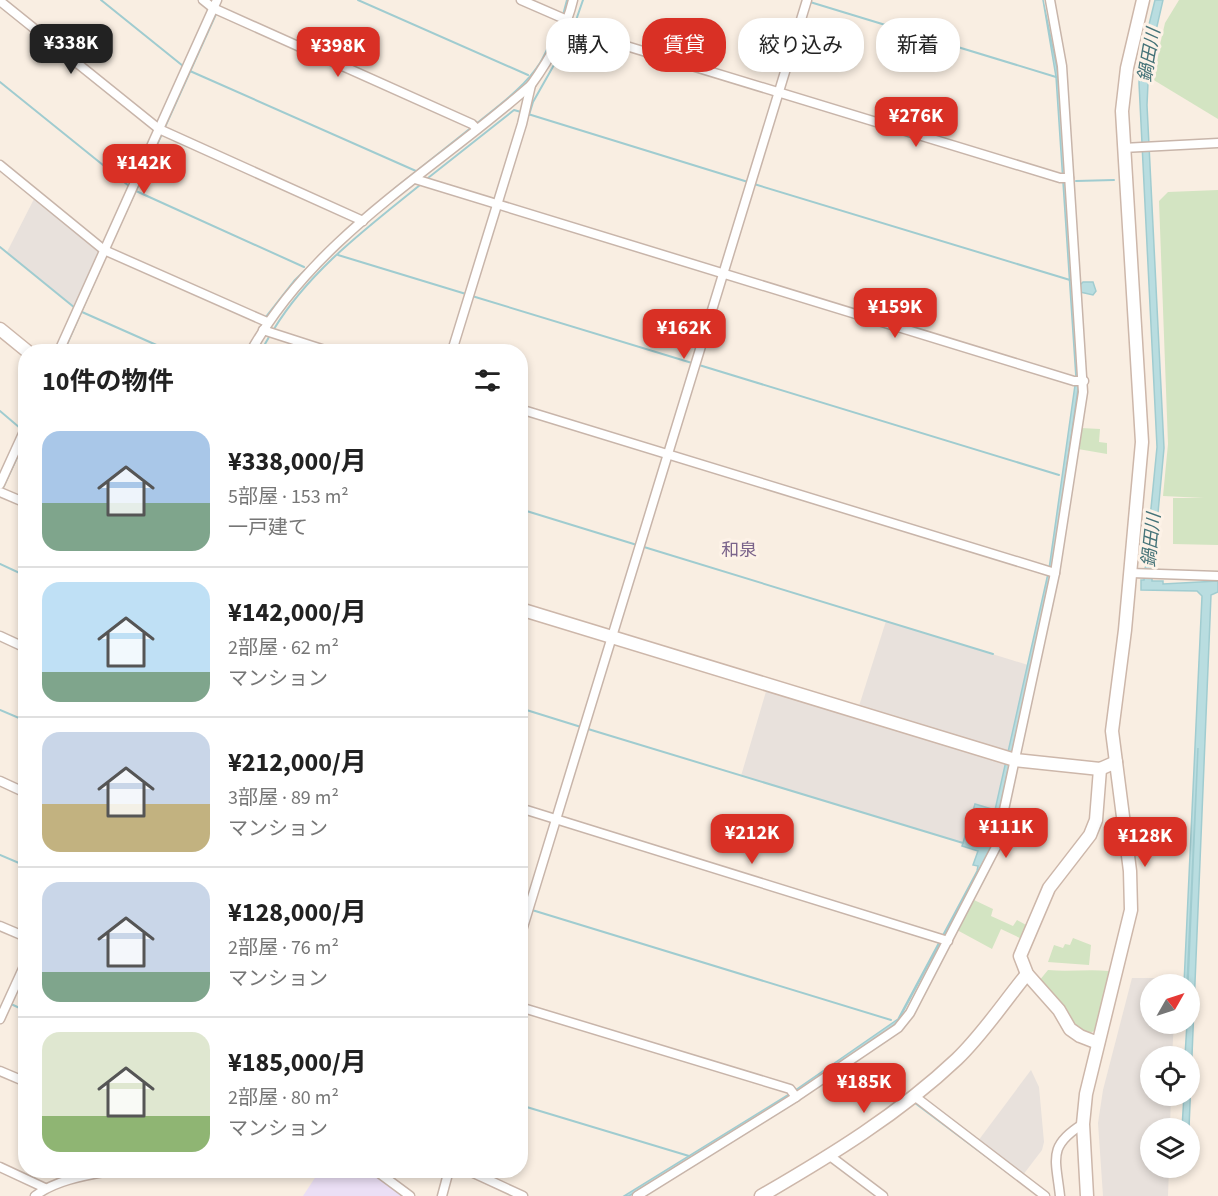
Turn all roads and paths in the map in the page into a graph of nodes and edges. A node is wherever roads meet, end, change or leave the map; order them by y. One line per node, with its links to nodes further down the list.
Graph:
1 (203, 0): 8 (street)
2 (521, 0): 9 (street)
3 (573, 0): 10 (street)
4 (807, 0): 14 (street)
5 (1050, 0): 20 (street)
6 (1143, 0): 18 (street)
7 (0, 1): 15 (street)
8 (215, 4): 15 (street); 16 (street)
9 (555, 18)
10 (567, 18)
11 (630, 44): 14 (street)
12 (546, 64): 13 (street)
13 (531, 85): 16 (street); 22 (street)
14 (779, 92): 20 (street); 25 (street)
15 (159, 129): 23 (street); 24 (street)
16 (477, 129): 21 (street)
17 (1218, 143): 18 (street)
18 (1123, 148): 41 (street)
19 (0, 165): 24 (street)
20 (1065, 178): 33 (street)
21 (415, 179): 22 (street); 23 (street)
22 (497, 204): 25 (street); 32 (street)
23 (363, 220): 26 (street)
24 (104, 250): 26 (street); 29 (street)
25 (724, 273): 33 (street); 36 (street)
26 (265, 326): 30 (street); 31 (street)
27 (0, 329): 28 (street)
28 (18, 344)
29 (62, 344)
30 (255, 344)
31 (310, 344)
32 (454, 344)
33 (1079, 381): 40 (street)
34 (528, 412): 36 (street)
35 (18, 445): 37 (street)
36 (669, 454): 40 (street); 45 (street)
37 (0, 484)
38 (0, 492): 39 (street)
39 (18, 500)
40 (1052, 572): 47 (street)
41 (1136, 573): 42 (street); 48 (street)
42 (1218, 576)
43 (528, 611): 45 (street)
44 (0, 636): 46 (street)
45 (613, 637): 47 (street); 53 (street)
46 (18, 644)
47 (1011, 759): 49 (street); 57 (street)
48 (1116, 762): 49 (street); 62 (street)
49 (1100, 769): 58 (street)
50 (0, 781): 51 (street)
51 (18, 789)
52 (528, 810): 53 (street)
53 (556, 819): 54 (street); 57 (street)
54 (528, 911)
55 (0, 926): 56 (street)
56 (18, 934)
57 (945, 939): 65 (street)
58 (1027, 974): 62 (street); 66 (street)
59 (18, 980): 61 (street)
60 (528, 1009): 65 (street)
61 (0, 1019)
62 (1098, 1043): 67 (street)
63 (0, 1071): 64 (street)
64 (18, 1079)
65 (794, 1094): 81 (street)
66 (913, 1095): 68 (street); 84 (street)
67 (1083, 1124): 85 (street); 86 (street)
68 (830, 1156): 82 (street); 83 (street)
69 (0, 1167): 70 (street)
70 (18, 1175)
71 (24, 1178): 76 (street)
72 (83, 1178): 76 (street)
73 (386, 1178): 78 (street)
74 (447, 1178): 79 (street)
75 (484, 1178): 80 (street)
76 (45, 1188): 77 (street)
77 (35, 1196)
78 (410, 1196)
79 (442, 1196)
80 (523, 1196)
81 (637, 1196)
82 (761, 1196)
83 (883, 1196)
84 (1045, 1196)
85 (1060, 1196)
86 (1087, 1196)

